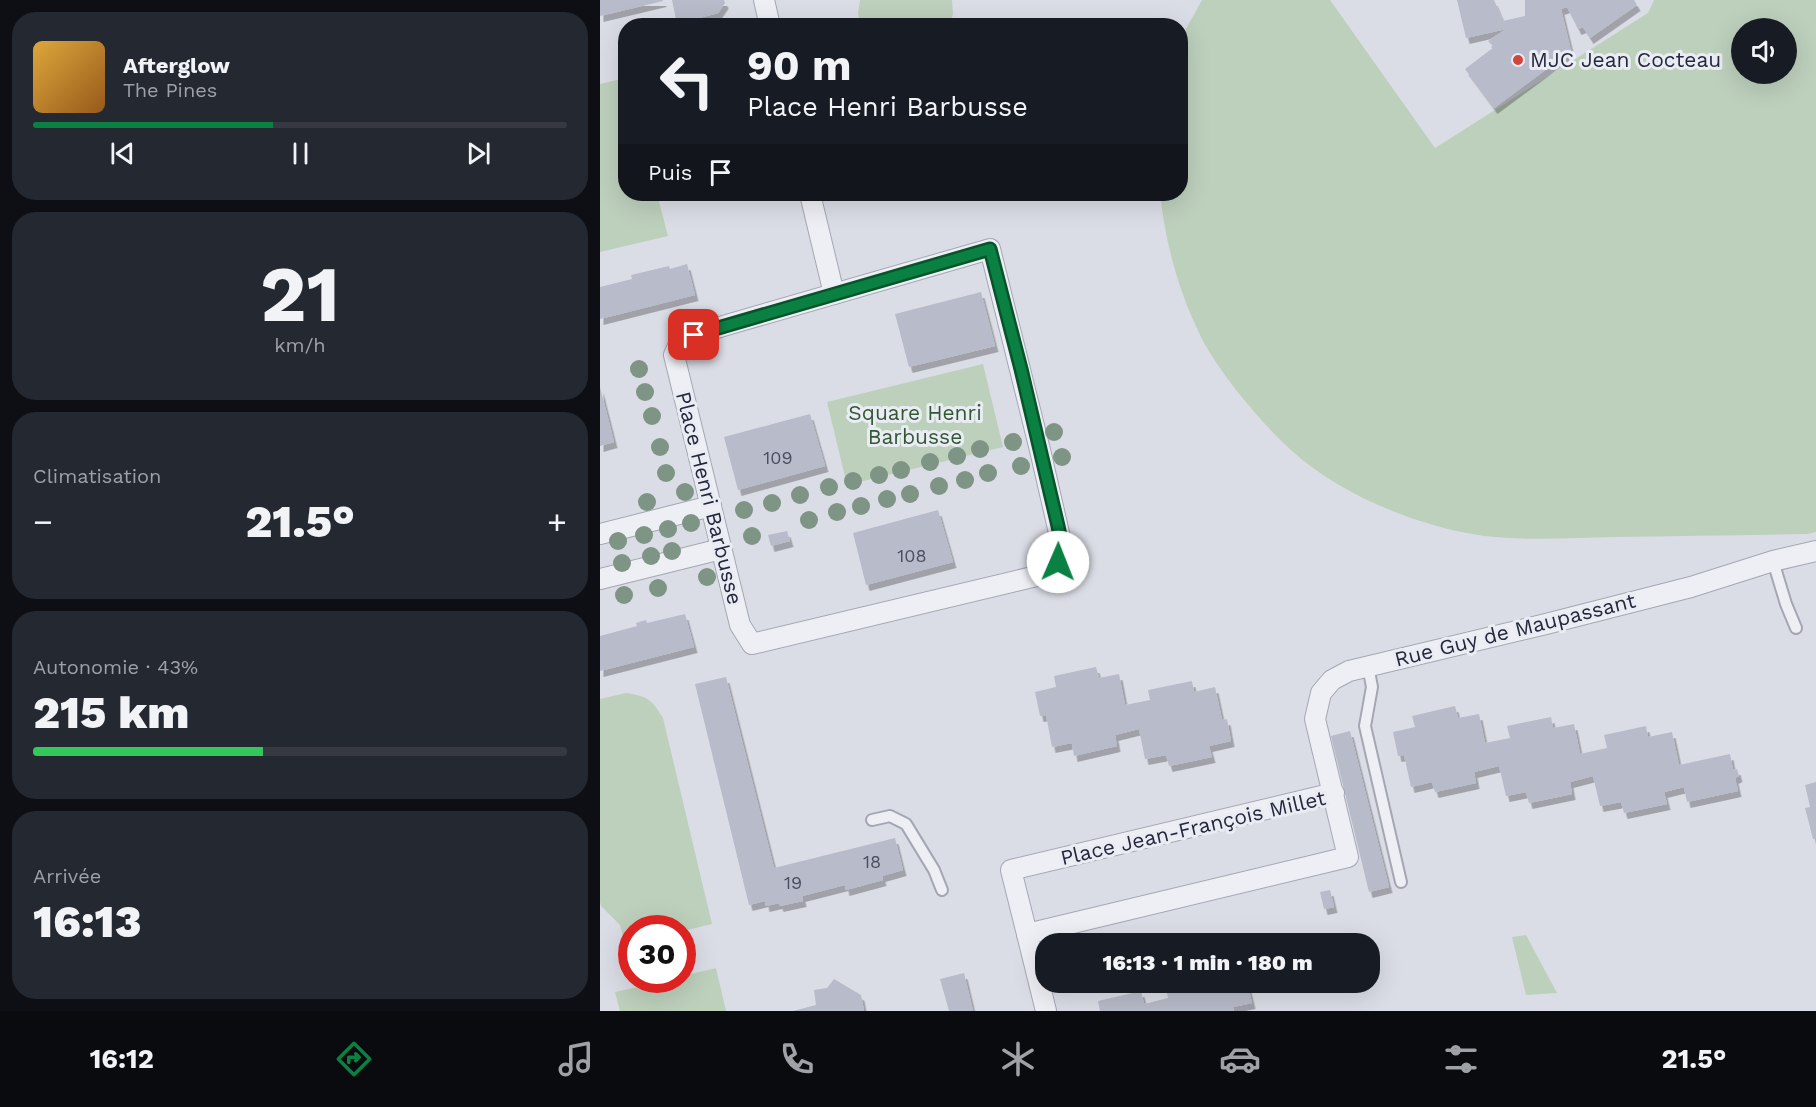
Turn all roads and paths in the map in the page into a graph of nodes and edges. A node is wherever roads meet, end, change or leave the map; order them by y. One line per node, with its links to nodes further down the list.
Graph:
1 (764, 0): 2 (street)
2 (768, 18)
3 (812, 201): 4 (street)
4 (834, 294): 5 (street, Place Henri Barbusse); 7 (street, Place Henri Barbusse)
5 (711, 506): 6 (street); 7 (street, Place Henri Barbusse)
6 (600, 534)
7 (721, 549): 10 (street)
8 (1816, 551): 9 (street, Rue Guy de Maupassant)
9 (1773, 561): 11 (lane); 12 (street, Rue Guy de Maupassant)
10 (600, 579)
11 (1796, 628)
12 (1368, 666): 13 (street, Rue Guy de Maupassant); 15 (lane)
13 (1334, 793): 17 (street, Place Jean-François Millet); 17 (street, Place Jean-François Millet)
14 (872, 820): 16 (lane)
15 (1401, 882)
16 (942, 890)
17 (1026, 934): 18 (street, Place Jean-François Millet)
18 (1046, 1011)

